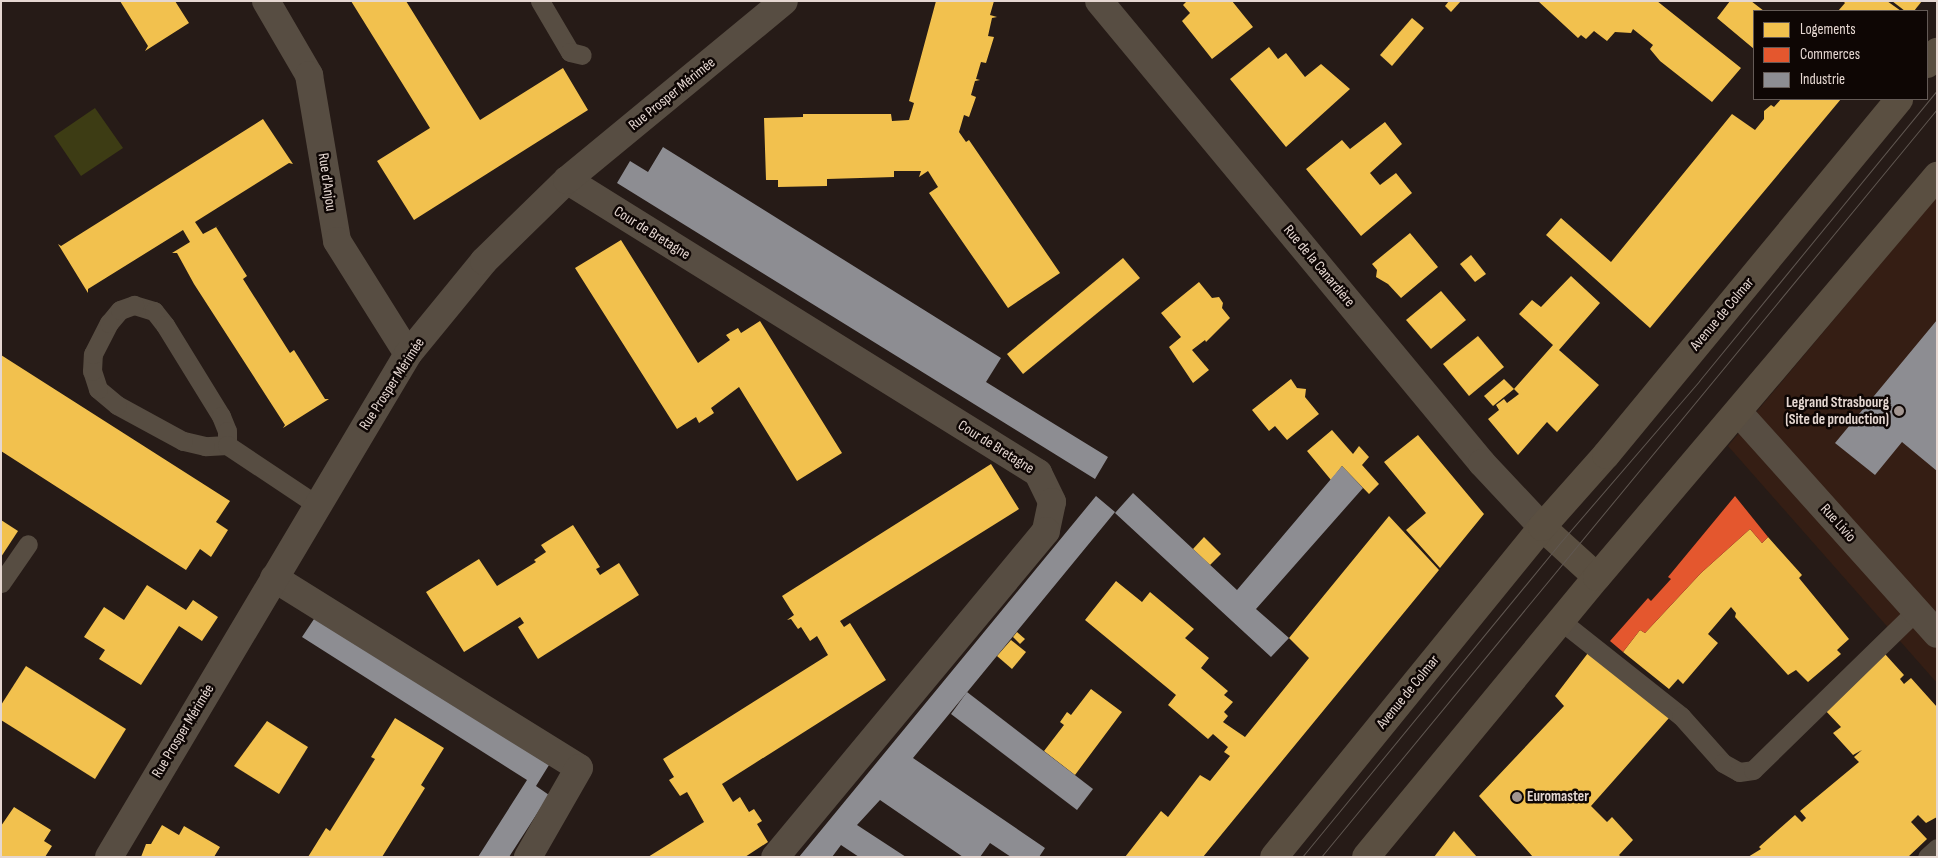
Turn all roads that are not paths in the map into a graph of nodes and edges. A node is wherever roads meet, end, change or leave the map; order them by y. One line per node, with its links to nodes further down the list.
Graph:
1 (266, 1): 11 (street, Rue d'Anjou)
2 (540, 1): 6 (lane)
3 (784, 1): 10 (street, Rue Prosper Mérimée)
4 (1099, 1): 15 (street, Rue de la Canardière)
5 (1937, 52): 7 (main road)
6 (582, 55)
7 (1928, 63)
8 (1898, 100): 15 (main road, Avenue de Colmar)
9 (1937, 176): 12 (main road)
10 (567, 180): 11 (street, Rue Prosper Mérimée); 26 (street, Cour de Bretagne)
11 (408, 354): 14 (street, Rue Prosper Mérimée)
12 (1738, 412): 17 (main road); 20 (street, Rue Livio)
13 (228, 445): 13 (lane); 14 (lane)
14 (317, 505): 18 (street, Rue Prosper Mérimée)
15 (1542, 527): 17 (main road); 27 (main road, Avenue de Colmar)
16 (28, 544): 19 (lane)
17 (1597, 577): 21 (main road)
18 (274, 578): 24 (street, Rue Prosper Mérimée); 25 (street)
19 (1, 583)
20 (1916, 611): 21 (lane); 22 (street, Rue Livio)
21 (1562, 621): 28 (main road)
22 (1937, 634)
23 (1937, 848): 29 (lane)
24 (109, 857)
25 (528, 857)
26 (776, 857)
27 (1274, 857)
28 (1366, 857)
29 (1927, 857)

